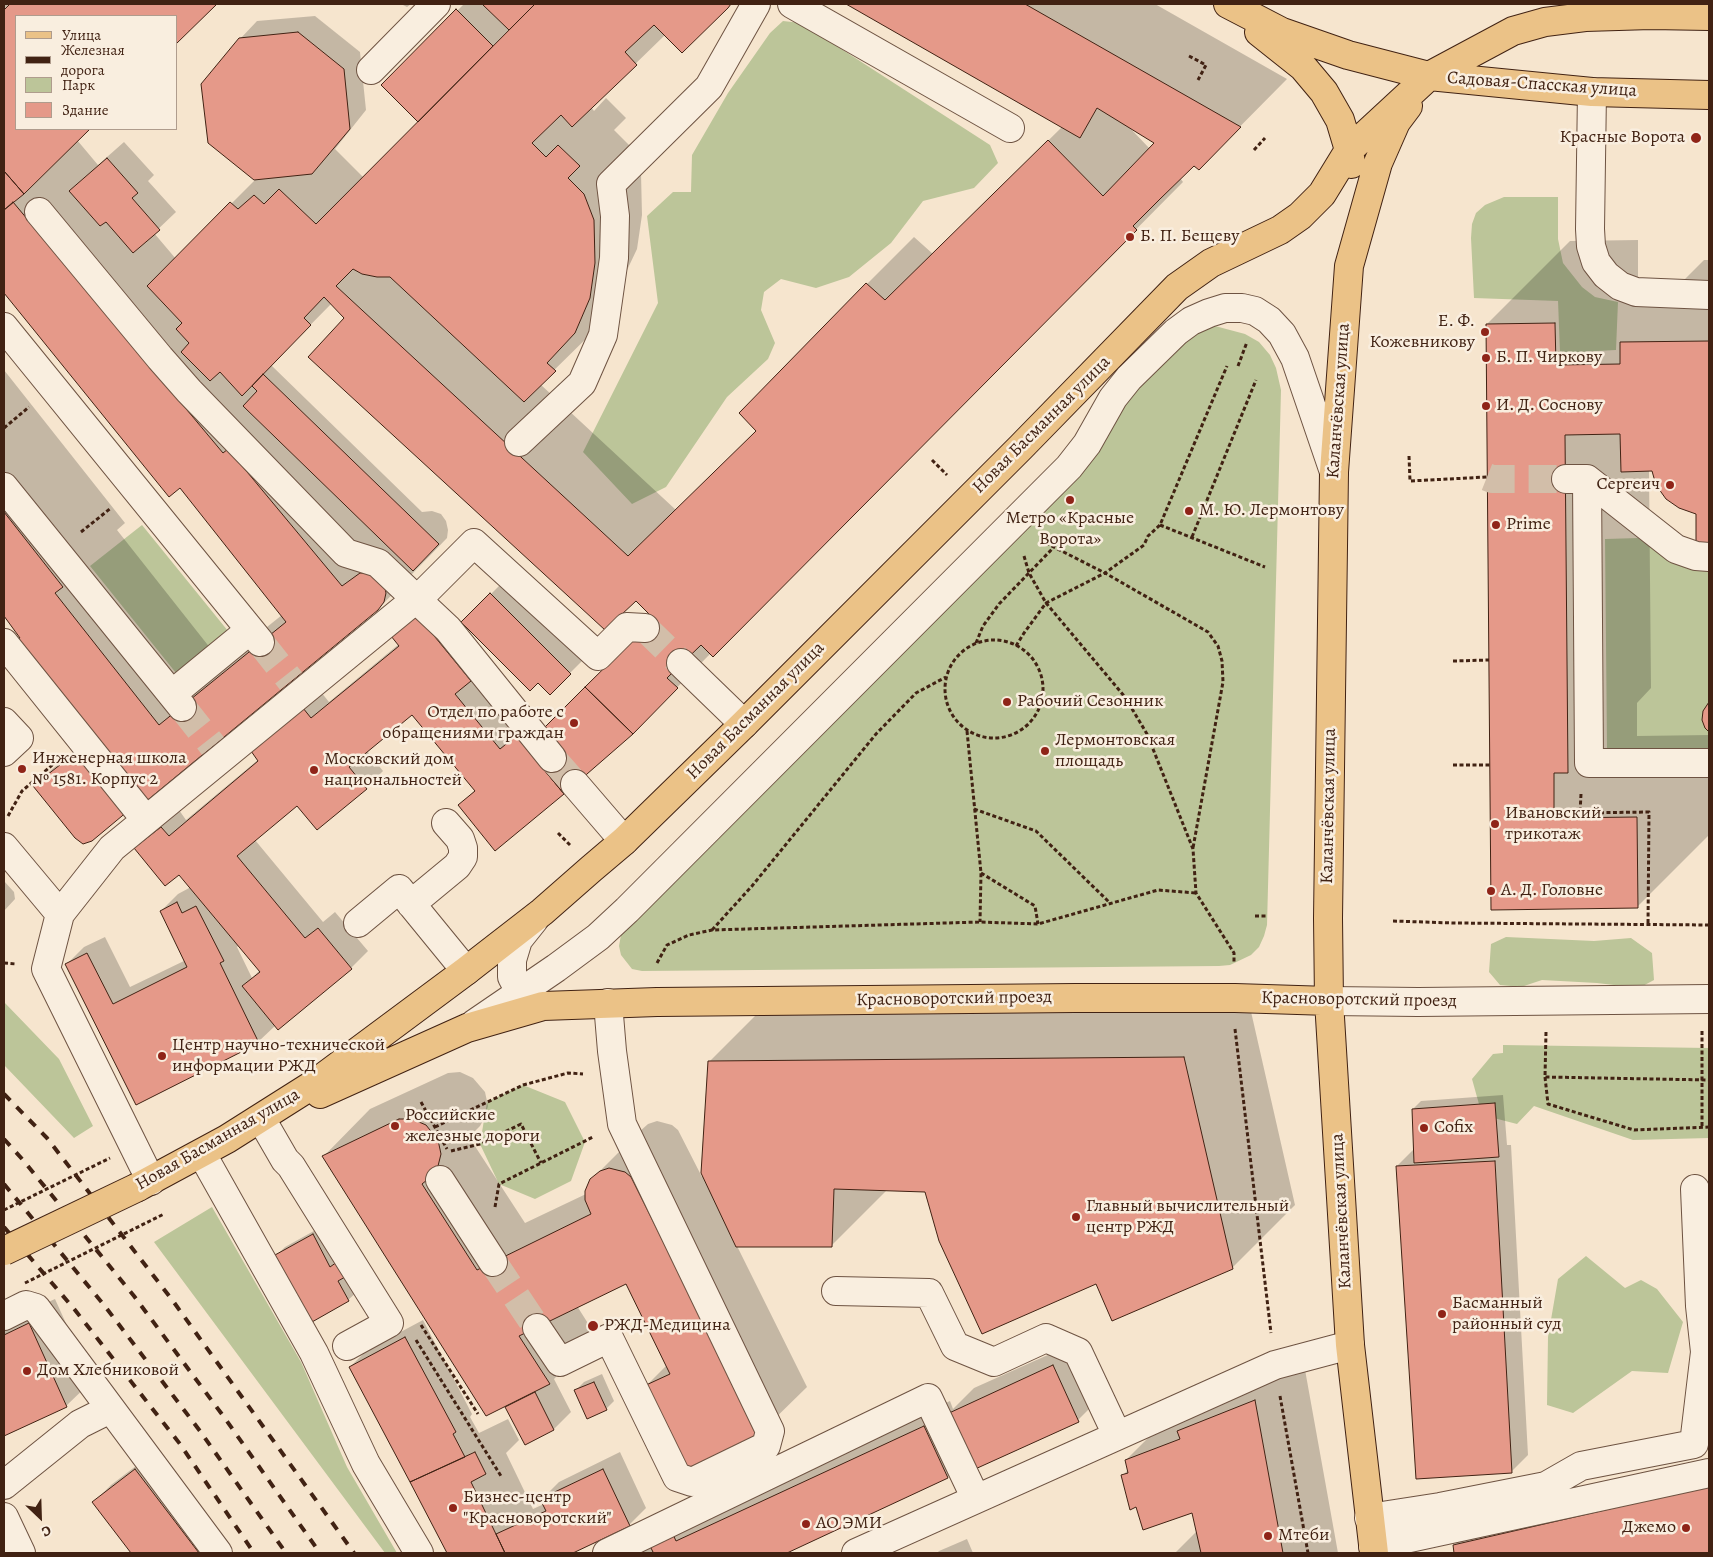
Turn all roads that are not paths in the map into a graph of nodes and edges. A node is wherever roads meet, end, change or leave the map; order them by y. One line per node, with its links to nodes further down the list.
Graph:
1 (436, 4): 7 (street)
2 (756, 4): 17 (street)
3 (792, 4): 11 (street)
4 (1220, 4): 12 (main road)
5 (1228, 4): 8 (main road)
6 (1709, 16): 8 (main road, Садовая-Спасская улица)
7 (371, 70)
8 (1428, 76): 9 (main road, Садовая-Спасская улица); 12 (main road, Новая Басманная улица); 14 (main road, Каланчёвская улица)
9 (1592, 92): 10 (main road, Садовая-Спасская улица); 15 (street)
10 (1709, 95)
11 (1010, 128)
12 (1349, 150): 14 (main road); 26 (main road, Новая Басманная улица)
13 (39, 212): 21 (street)
14 (1348, 266): 18 (main road, Каланчёвская улица)
15 (1709, 295)
16 (4, 327): 19 (street)
17 (519, 442)
18 (1334, 472): 40 (street); 42 (main road, Каланчёвская улица)
19 (4, 487)
20 (1709, 557): 29 (street)
21 (416, 600): 22 (street); 28 (street); 31 (street)
22 (646, 628)
23 (4, 643): 31 (street)
24 (682, 663): 26 (street)
25 (4, 722): 27 (street)
26 (744, 724): 33 (main road, Новая Басманная улица)
27 (4, 752)
28 (552, 758)
29 (1709, 763)
30 (575, 784): 33 (street)
31 (146, 820): 37 (street)
32 (446, 823): 35 (street)
33 (624, 840): 36 (main road, Новая Басманная улица)
34 (4, 847): 37 (street)
35 (411, 904): 38 (street); 39 (street)
36 (542, 912): 39 (main road, Новая Басманная улица); 40 (street)
37 (60, 914): 50 (street)
38 (358, 923)
39 (466, 971): 47 (main road, Новая Басманная улица)
40 (520, 992): 44 (street); 45 (street)
41 (1709, 999): 42 (street, Красноворотский проезд)
42 (1329, 1001): 43 (main road, Красноворотский проезд); 57 (main road, Каланчёвская улица)
43 (608, 1004): 44 (main road, Красноворотский проезд); 56 (street)
44 (543, 1006): 45 (main road, Красноворотский проезд)
45 (468, 1028): 46 (main road, Красноворотский проезд)
46 (263, 1122): 47 (main road, Красноворотский проезд); 58 (street)
47 (227, 1139): 48 (main road, Новая Басманная улица)
48 (202, 1154): 50 (main road, Новая Басманная улица); 71 (street)
49 (440, 1180): 53 (street)
50 (144, 1184): 52 (main road, Новая Басманная улица, bridge)
51 (1695, 1189): 59 (street)
52 (4, 1251)
53 (491, 1258)
54 (836, 1291): 61 (street)
55 (4, 1316): 60 (street)
56 (537, 1328)
57 (1350, 1345): 61 (street); 67 (main road, Каланчёвская улица)
58 (347, 1346)
59 (1707, 1352): 62 (street)
60 (110, 1409): 64 (street); 70 (street)
61 (1117, 1435): 65 (street)
62 (1702, 1451): 67 (street)
63 (1709, 1473): 68 (street)
64 (4, 1485)
65 (976, 1499): 72 (street); 73 (street)
66 (4, 1517): 69 (street)
67 (1369, 1518): 68 (main road, Каланчёвская улица)
68 (1373, 1550)
69 (21, 1553)
70 (218, 1553)
71 (420, 1553)
72 (607, 1553)
73 (856, 1553)

